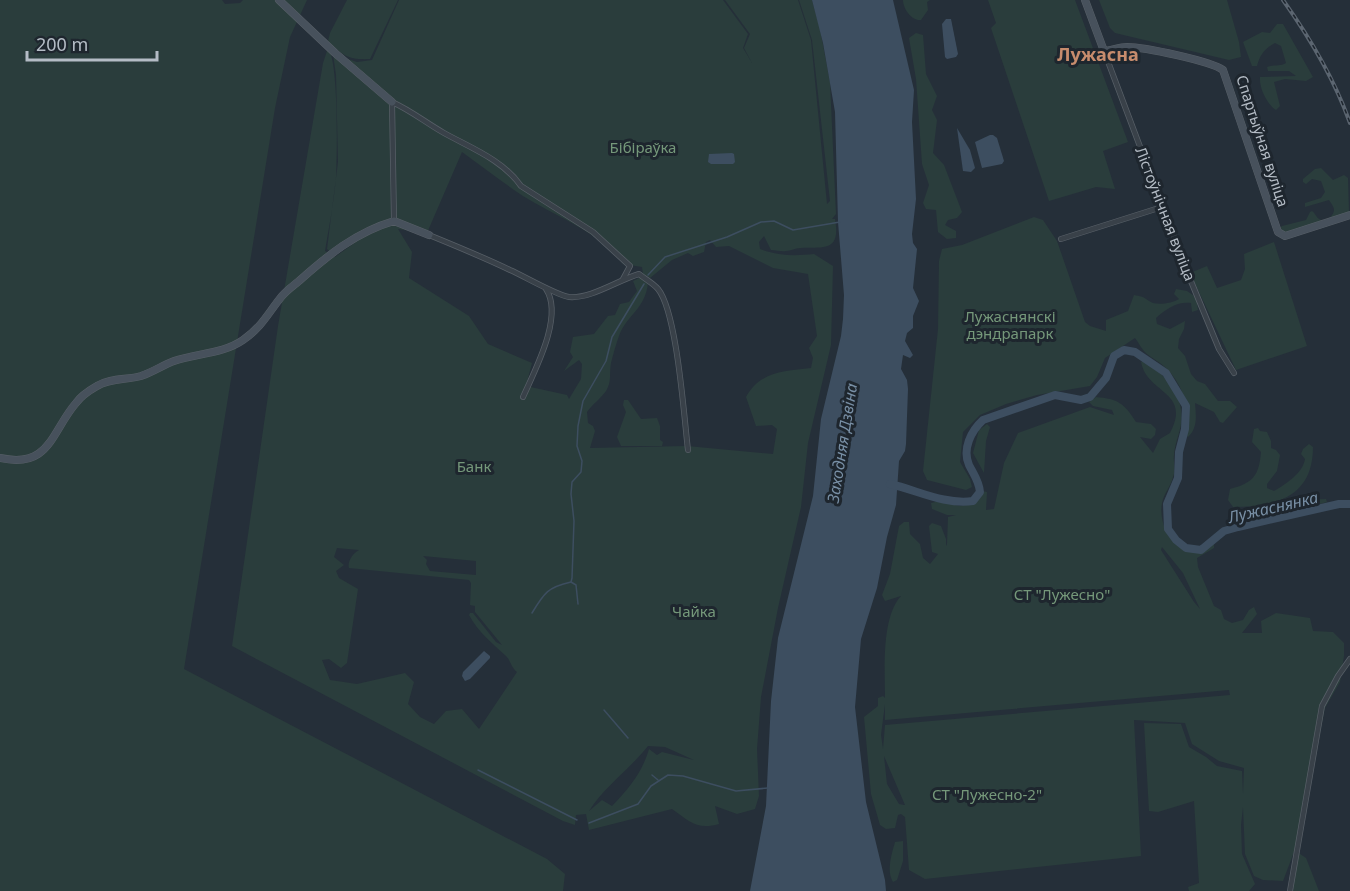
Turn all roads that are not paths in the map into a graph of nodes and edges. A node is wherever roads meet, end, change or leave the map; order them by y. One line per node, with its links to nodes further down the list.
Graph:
1 (279, 0): 4 (street)
2 (1085, 0): 3 (street)
3 (1104, 51): 5 (street, Лістоўнічная вуліца); 6 (street, Спартыўная вуліца)
4 (392, 102): 7 (street); 10 (street)
5 (1162, 207): 9 (street); 14 (street, Лістоўнічная вуліца)
6 (1350, 216)
7 (394, 221): 8 (street); 17 (street)
8 (429, 235): 13 (street)
9 (1062, 239)
10 (630, 266): 11 (street); 12 (street)
11 (639, 274): 12 (street); 16 (street)
12 (623, 279): 13 (street)
13 (545, 286): 15 (street)
14 (1234, 373)
15 (523, 397)
16 (688, 450)
17 (0, 458)
18 (1350, 659): 19 (street)
19 (1290, 891)

